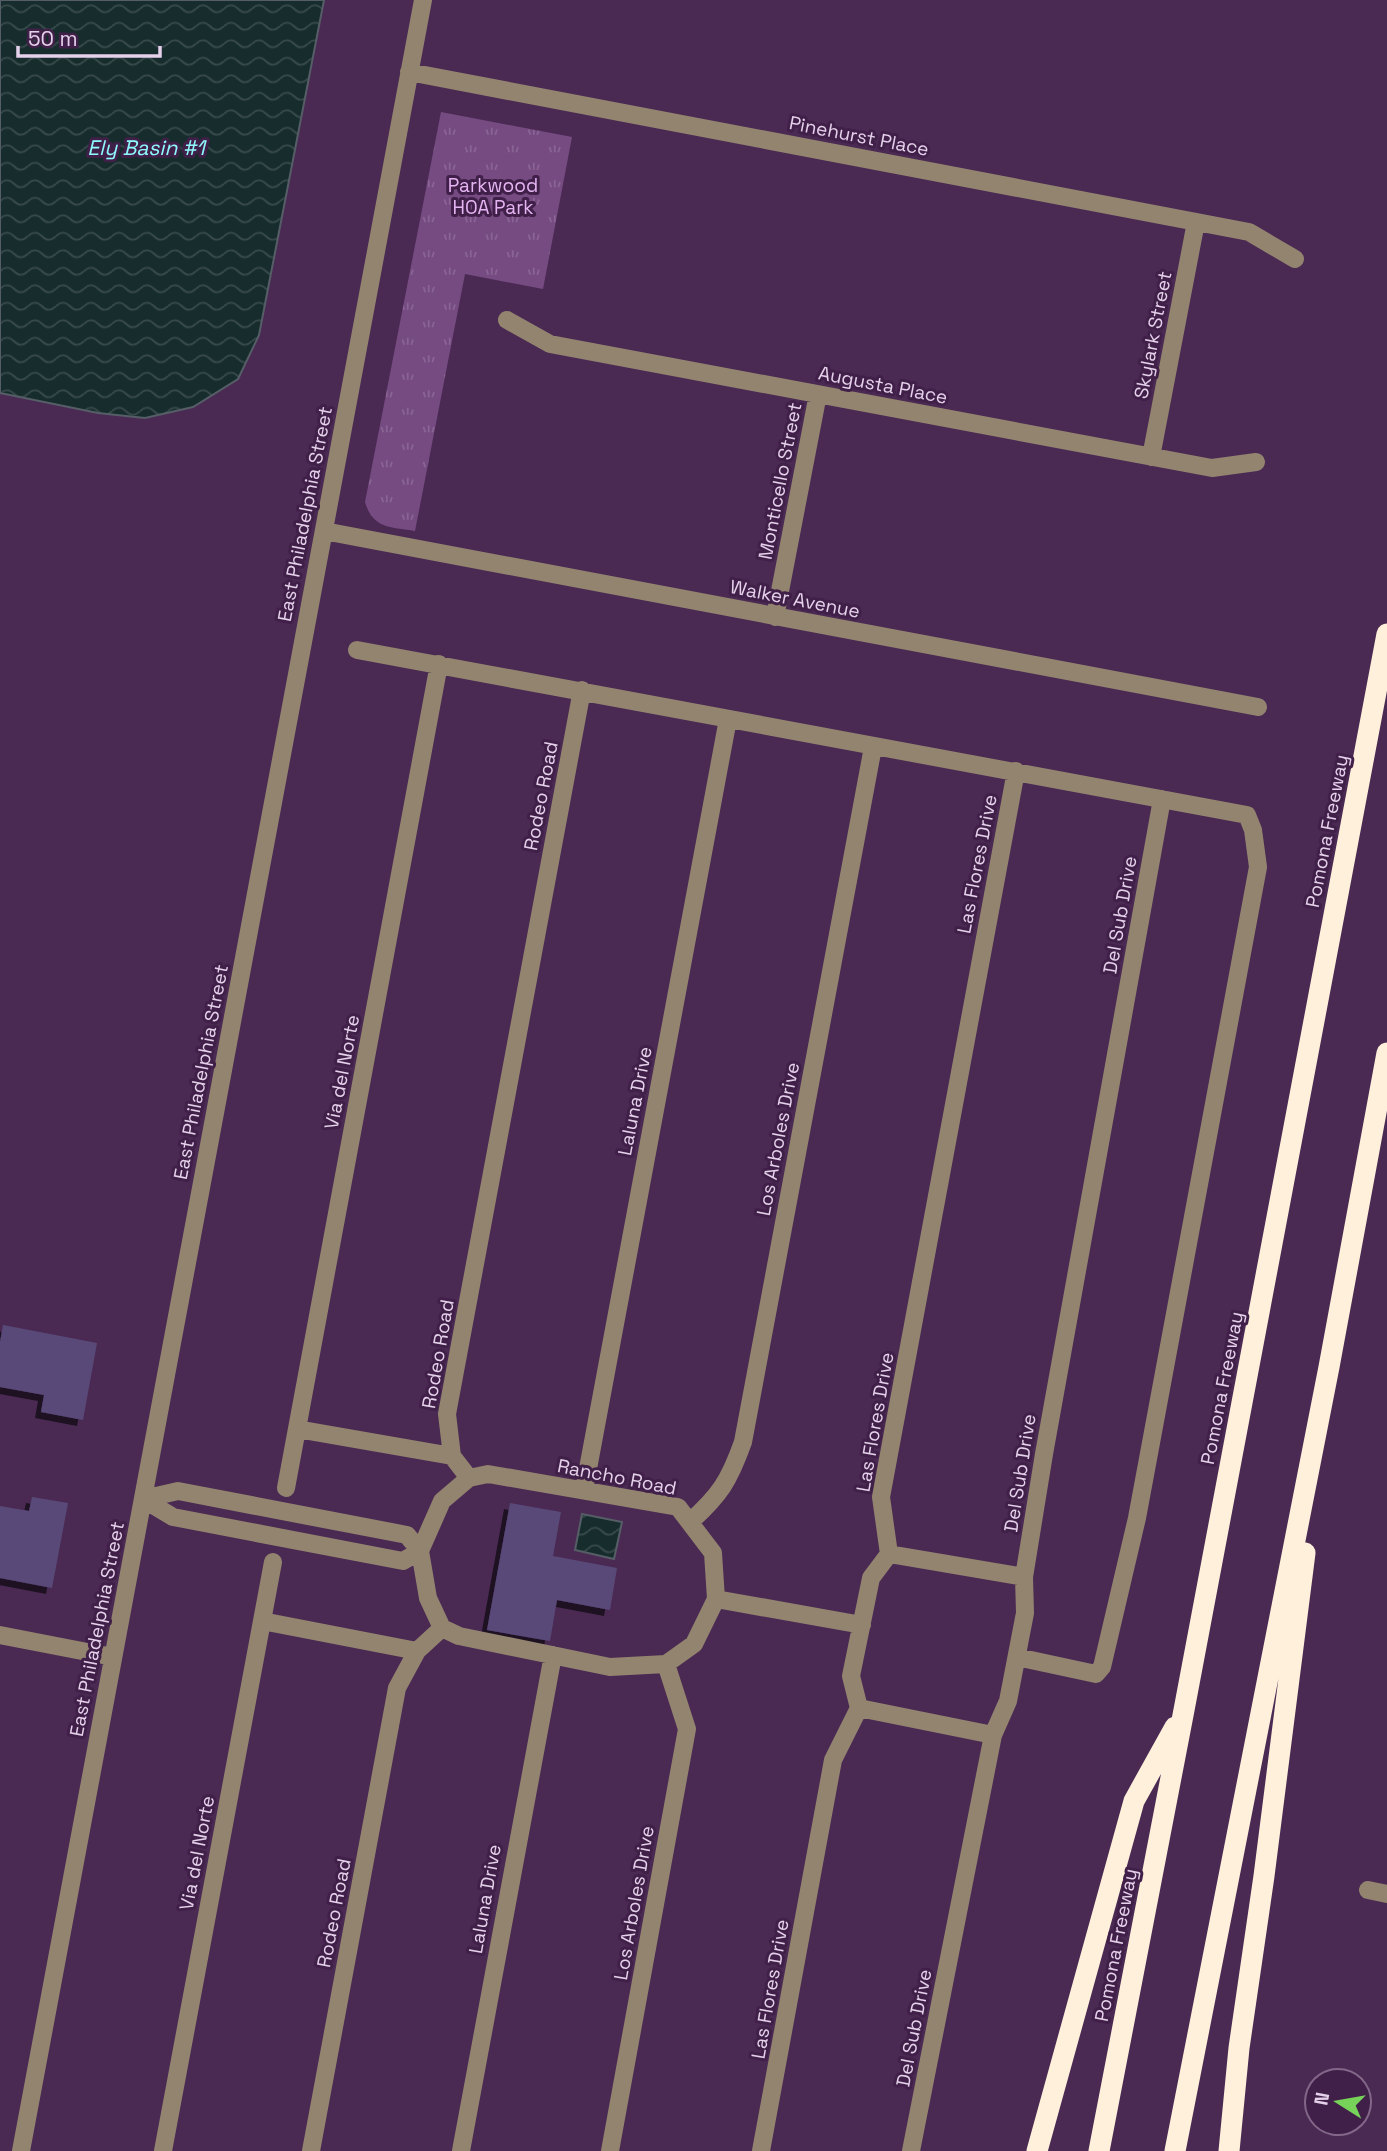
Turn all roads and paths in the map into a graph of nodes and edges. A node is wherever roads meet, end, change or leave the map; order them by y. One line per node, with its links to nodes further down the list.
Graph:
1 (423, 0): 2 (street, East Philadelphia Street)
2 (409, 72): 3 (street, Pinehurst Place); 9 (street, East Philadelphia Street)
3 (1196, 222): 4 (street, Pinehurst Place); 7 (street, Skylark Street)
4 (1295, 259)
5 (507, 320): 6 (street, Augusta Place)
6 (818, 394): 7 (street, Augusta Place); 10 (street, Monticello Street)
7 (1151, 457): 8 (street, Augusta Place)
8 (1256, 462)
9 (324, 531): 10 (street, Walker Avenue); 27 (street, East Philadelphia Street)
10 (775, 617): 15 (street, Walker Avenue)
11 (1387, 634): 44 (highway, Pomona Freeway)
12 (358, 650): 13 (street)
13 (439, 664): 14 (street); 22 (street, Via del Norte)
14 (582, 690): 16 (street); 23 (street, Rodeo Road)
15 (1258, 707)
16 (728, 719): 17 (street); 26 (street, Laluna Drive)
17 (873, 747): 18 (street); 28 (street, Los Arboles Drive)
18 (1016, 771): 19 (street); 30 (street, Las Flores Drive)
19 (1162, 799): 32 (street, Del Sub Drive); 41 (street)
20 (1387, 1053): 21 (highway)
21 (1329, 1367): 57 (highway); 58 (highway)
22 (297, 1429): 23 (street); 25 (street, Via del Norte)
23 (452, 1456): 24 (street)
24 (469, 1478): 26 (street, Rancho Road); 29 (street)
25 (286, 1488)
26 (584, 1490): 28 (street, Rancho Road)
27 (143, 1499): 29 (street); 29 (street); 40 (street, East Philadelphia Street)
28 (690, 1522): 33 (street, Rancho Road)
29 (420, 1551): 36 (street)
30 (889, 1554): 32 (street); 35 (street)
31 (273, 1562): 34 (street, Via del Norte)
32 (1024, 1577): 41 (street, Del Sub Drive)
33 (716, 1599): 35 (street); 42 (street, Rancho Road)
34 (262, 1621): 38 (street); 49 (street, Via del Norte)
35 (862, 1625): 43 (street)
36 (442, 1628): 38 (street, Rodeo Road); 39 (street)
37 (0, 1635): 40 (street)
38 (417, 1651): 50 (street, Rodeo Road)
39 (553, 1655): 42 (street); 51 (street, Laluna Drive)
40 (113, 1657): 48 (street, East Philadelphia Street)
41 (1017, 1657): 45 (street, Del Sub Drive)
42 (666, 1664): 52 (street, Los Arboles Drive)
43 (859, 1708): 45 (street); 53 (street, Las Flores Drive)
44 (1184, 1710): 55 (highway); 56 (highway, Pomona Freeway)
45 (993, 1735): 54 (street, Del Sub Drive)
46 (1368, 1891): 47 (street)
47 (1387, 1894)
48 (21, 2151)
49 (163, 2151)
50 (311, 2151)
51 (461, 2151)
52 (610, 2151)
53 (761, 2151)
54 (911, 2151)
55 (1037, 2151)
56 (1099, 2151)
57 (1175, 2151)
58 (1229, 2151)

